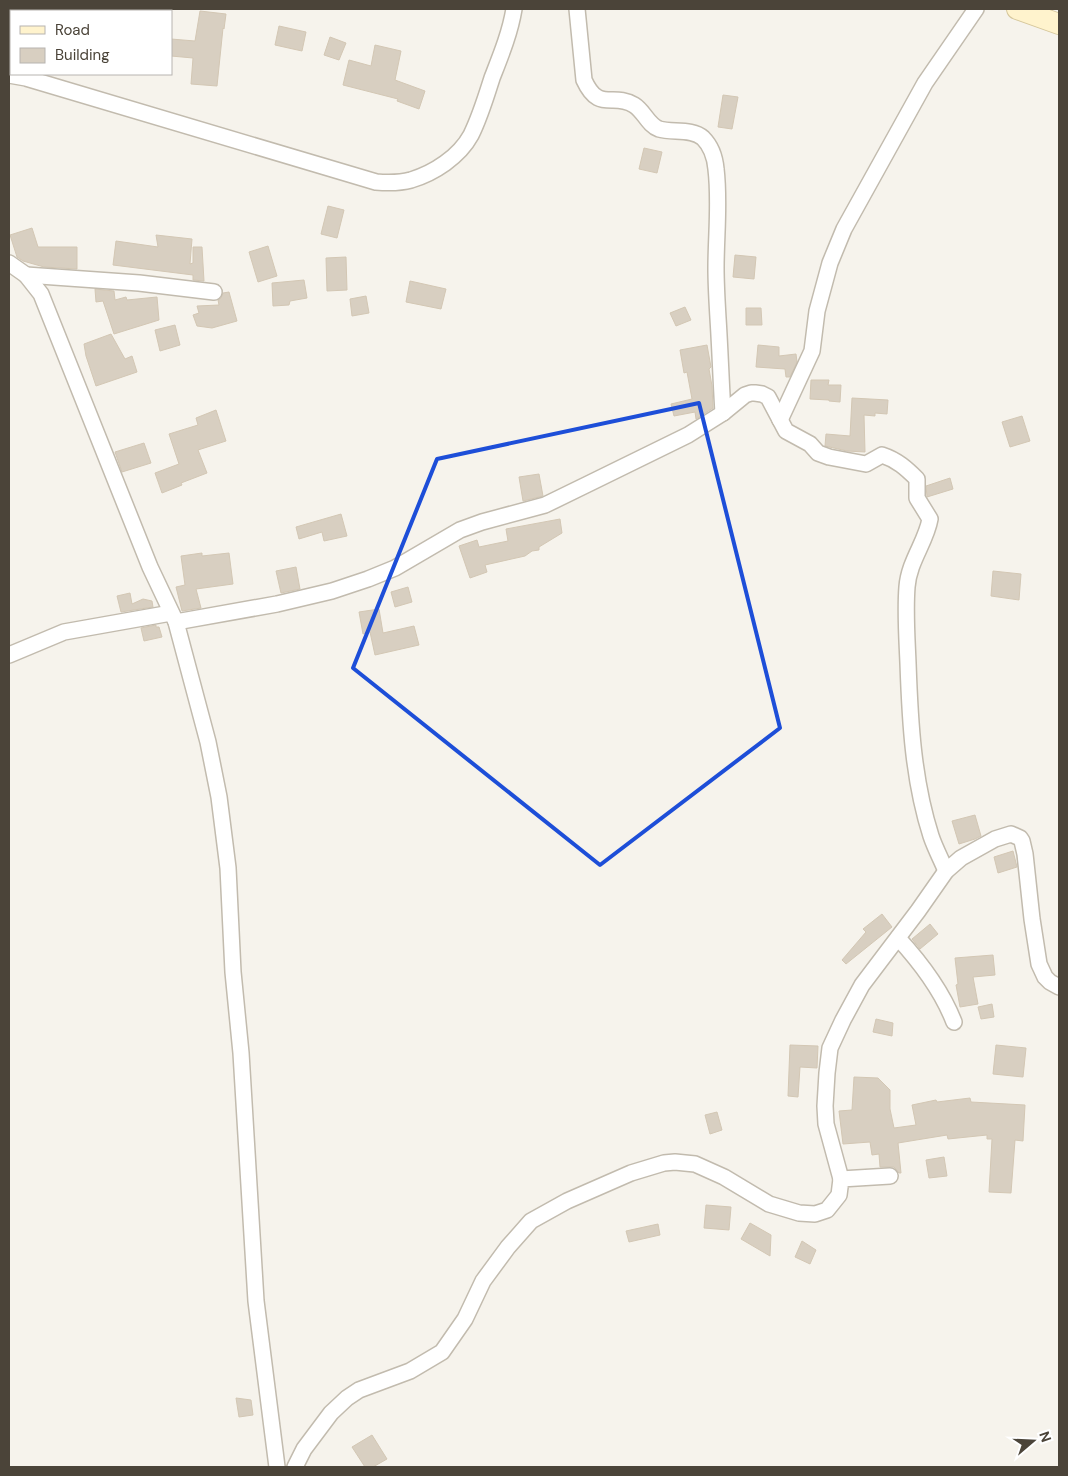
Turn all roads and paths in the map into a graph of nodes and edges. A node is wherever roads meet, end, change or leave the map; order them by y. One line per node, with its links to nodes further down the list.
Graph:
1 (514, 9): 6 (street)
2 (577, 9): 10 (street)
3 (976, 9): 11 (street)
4 (1017, 9): 5 (street)
5 (1053, 18)
6 (9, 75)
7 (9, 263): 8 (street)
8 (26, 275): 9 (street); 12 (street)
9 (214, 292)
10 (723, 413): 11 (street); 12 (street)
11 (780, 420): 14 (street)
12 (173, 617): 13 (street); 20 (street)
13 (9, 656)
14 (946, 871): 15 (street); 16 (street)
15 (898, 938): 17 (street); 19 (street)
16 (1059, 987)
17 (954, 1022)
18 (890, 1176): 19 (street)
19 (842, 1179): 21 (street)
20 (277, 1467)
21 (295, 1467)

